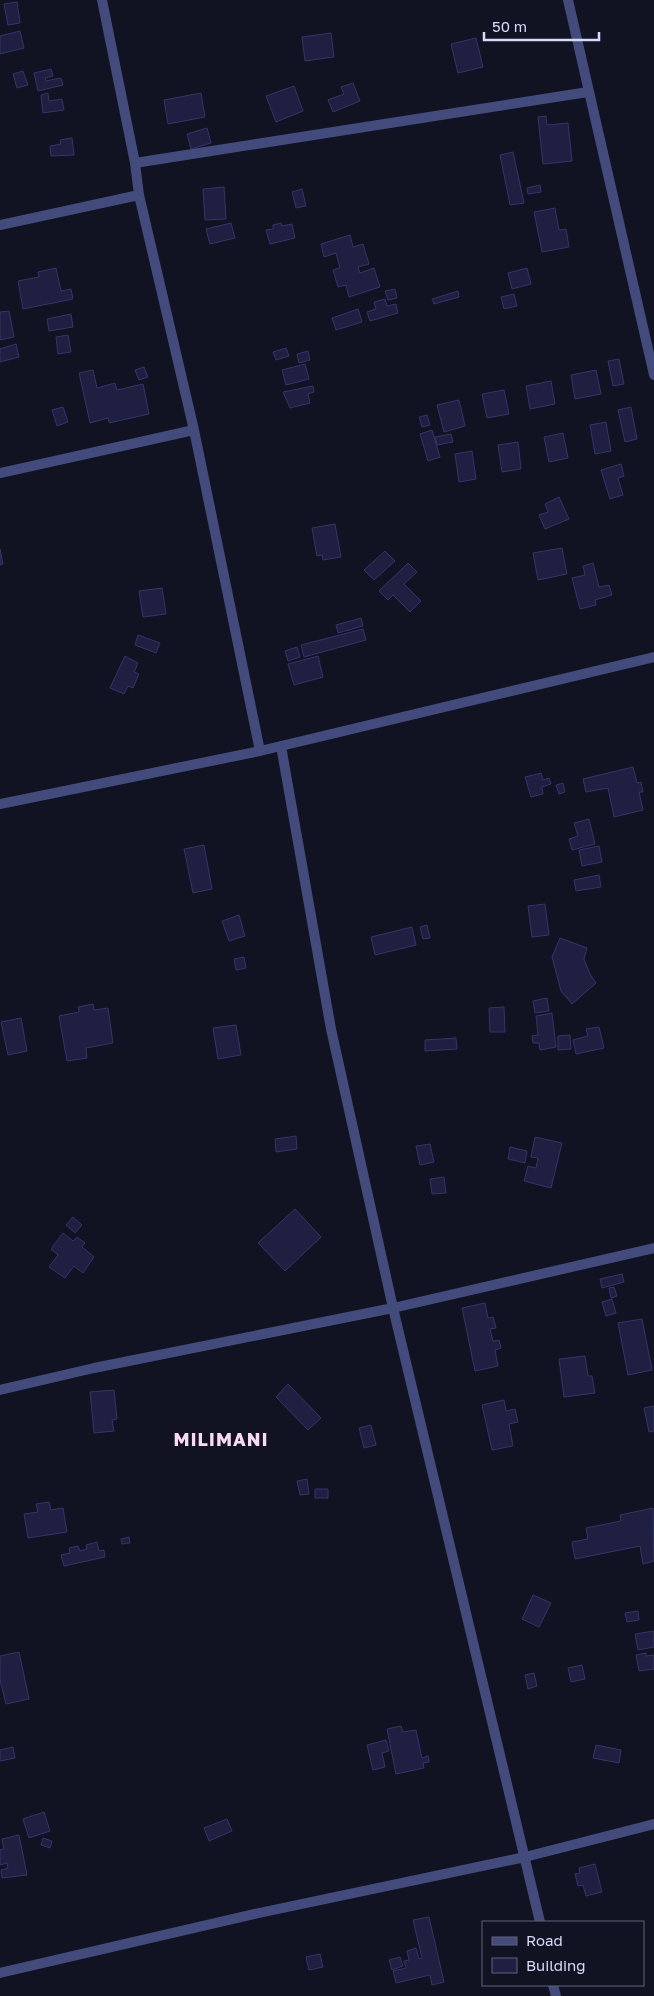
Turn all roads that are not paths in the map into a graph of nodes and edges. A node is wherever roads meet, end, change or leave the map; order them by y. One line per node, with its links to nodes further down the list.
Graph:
1 (102, 0): 4 (street)
2 (568, 0): 3 (street)
3 (588, 92): 4 (street); 7 (street)
4 (135, 163): 5 (street)
5 (139, 196): 6 (street); 8 (street)
6 (0, 225)
7 (654, 375)
8 (194, 430): 9 (street); 12 (street)
9 (0, 473)
10 (654, 657): 11 (street)
11 (281, 746): 12 (street); 15 (street)
12 (260, 751): 13 (street)
13 (0, 804)
14 (654, 1248): 15 (street)
15 (393, 1308): 16 (street); 18 (street)
16 (0, 1390)
17 (654, 1824): 18 (street)
18 (525, 1857): 19 (street); 20 (street)
19 (540, 1921)
20 (0, 1973)

